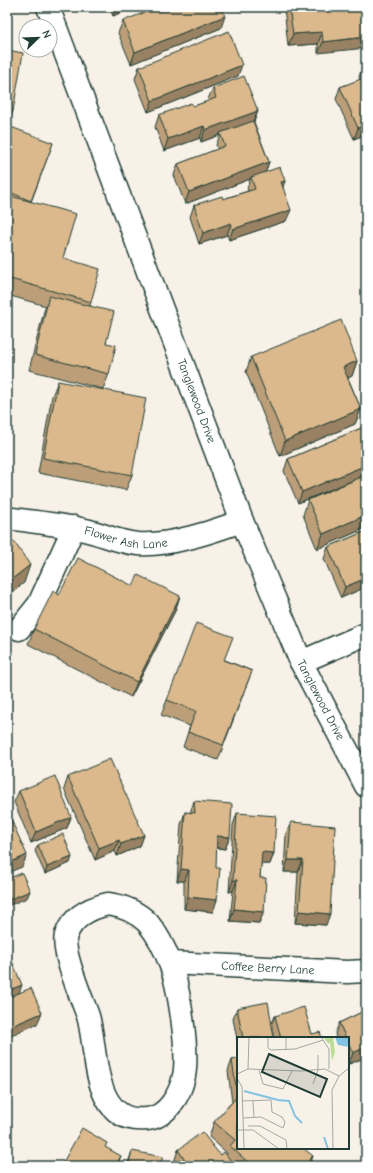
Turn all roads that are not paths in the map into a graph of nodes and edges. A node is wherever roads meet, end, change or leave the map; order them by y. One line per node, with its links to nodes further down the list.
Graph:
1 (48, 7): 3 (street, Tanglewood Drive)
2 (7, 518): 4 (street, Flower Ash Lane)
3 (242, 521): 4 (street, Flower Ash Lane); 7 (street, Tanglewood Drive)
4 (74, 527): 5 (street)
5 (19, 629)
6 (366, 634): 7 (street)
7 (301, 662): 8 (street, Tanglewood Drive)
8 (366, 786)
9 (170, 963): 9 (street); 10 (street, Coffee Berry Lane)
10 (366, 971)

